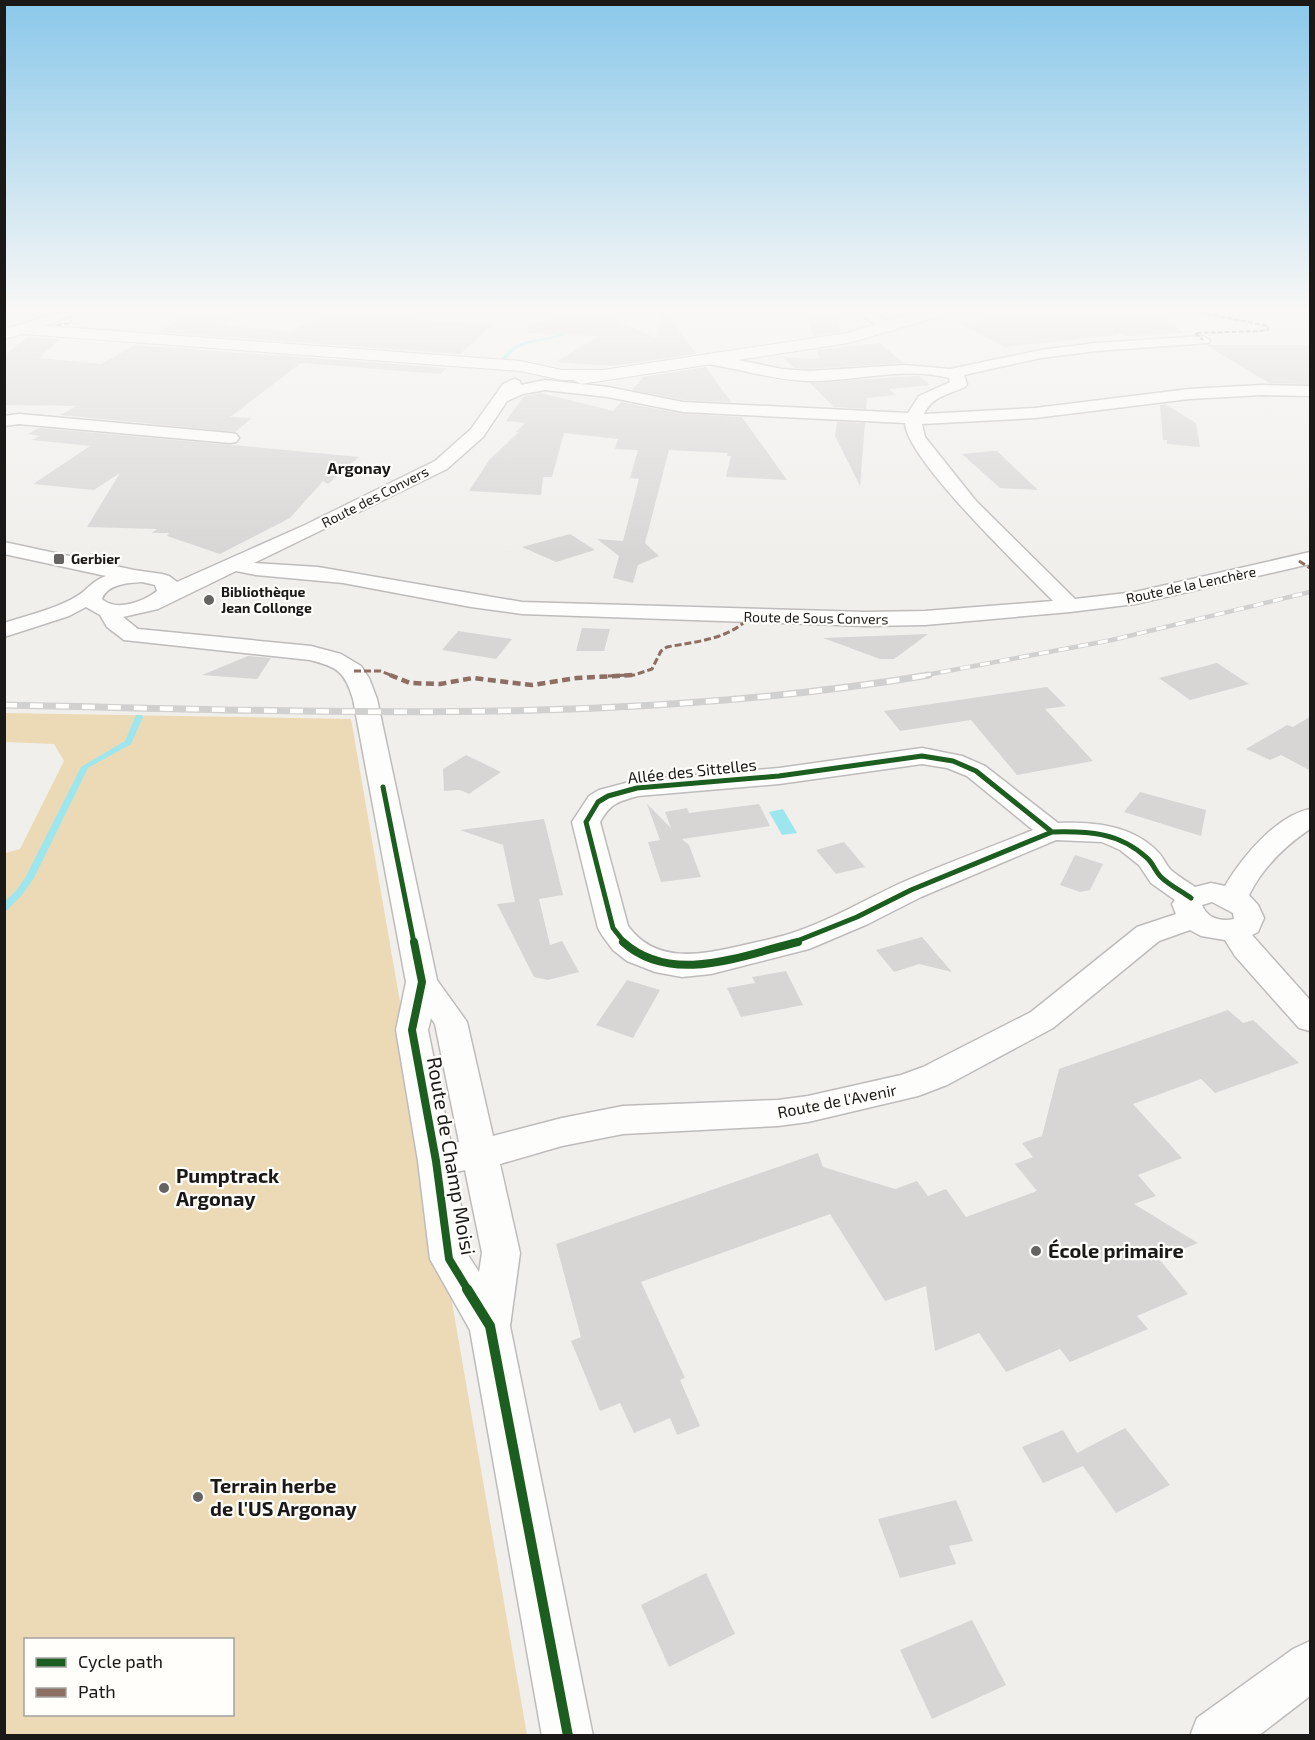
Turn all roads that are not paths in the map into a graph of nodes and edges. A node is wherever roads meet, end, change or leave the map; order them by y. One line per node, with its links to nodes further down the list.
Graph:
1 (505, 392): 6 (street, Route des Convers)
2 (514, 392): 6 (street)
3 (632, 392): 7 (street)
4 (938, 392): 7 (street)
5 (1222, 392): 7 (street)
6 (501, 398): 11 (street, Route des Convers)
7 (913, 420): 19 (street)
8 (4, 421): 9 (street)
9 (230, 438)
10 (4, 548): 13 (street)
11 (261, 552): 14 (street, Route des Convers); 15 (street, Route de Sous Convers)
12 (1311, 558): 19 (street, Route de la Lenchère)
13 (87, 565): 16 (street); 18 (street)
14 (232, 567): 15 (street, Route de Sous Convers); 17 (street, Route des Convers)
15 (317, 573): 19 (street, Route de Sous Convers)
16 (133, 577): 17 (street); 18 (street)
17 (159, 593): 18 (street, Route des Convers); 21 (street)
18 (99, 602): 20 (street); 21 (street, Route de Champ Moisi)
19 (1071, 606)
20 (4, 630)
21 (168, 638): 27 (street, Route de Champ Moisi)
22 (1311, 817): 24 (street)
23 (1052, 832): 23 (street, Allée des Sittelles); 25 (street, Allée des Sittelles)
24 (1233, 898): 25 (street, Route de l'Avenir); 26 (street)
25 (1193, 909): 26 (street, Allée des Sittelles); 29 (street, Route de l'Avenir)
26 (1233, 930): 28 (street)
27 (422, 982): 29 (street, Route de Champ Moisi); 30 (street, Route de Champ Moisi)
28 (1311, 1020)
29 (479, 1153): 30 (street, Route de l'Avenir); 31 (street, Route de Champ Moisi)
30 (436, 1161): 31 (street, Route de Champ Moisi)
31 (490, 1326): 33 (street, Route de Champ Moisi)
32 (1311, 1666): 34 (street)
33 (568, 1736)
34 (1215, 1736)

